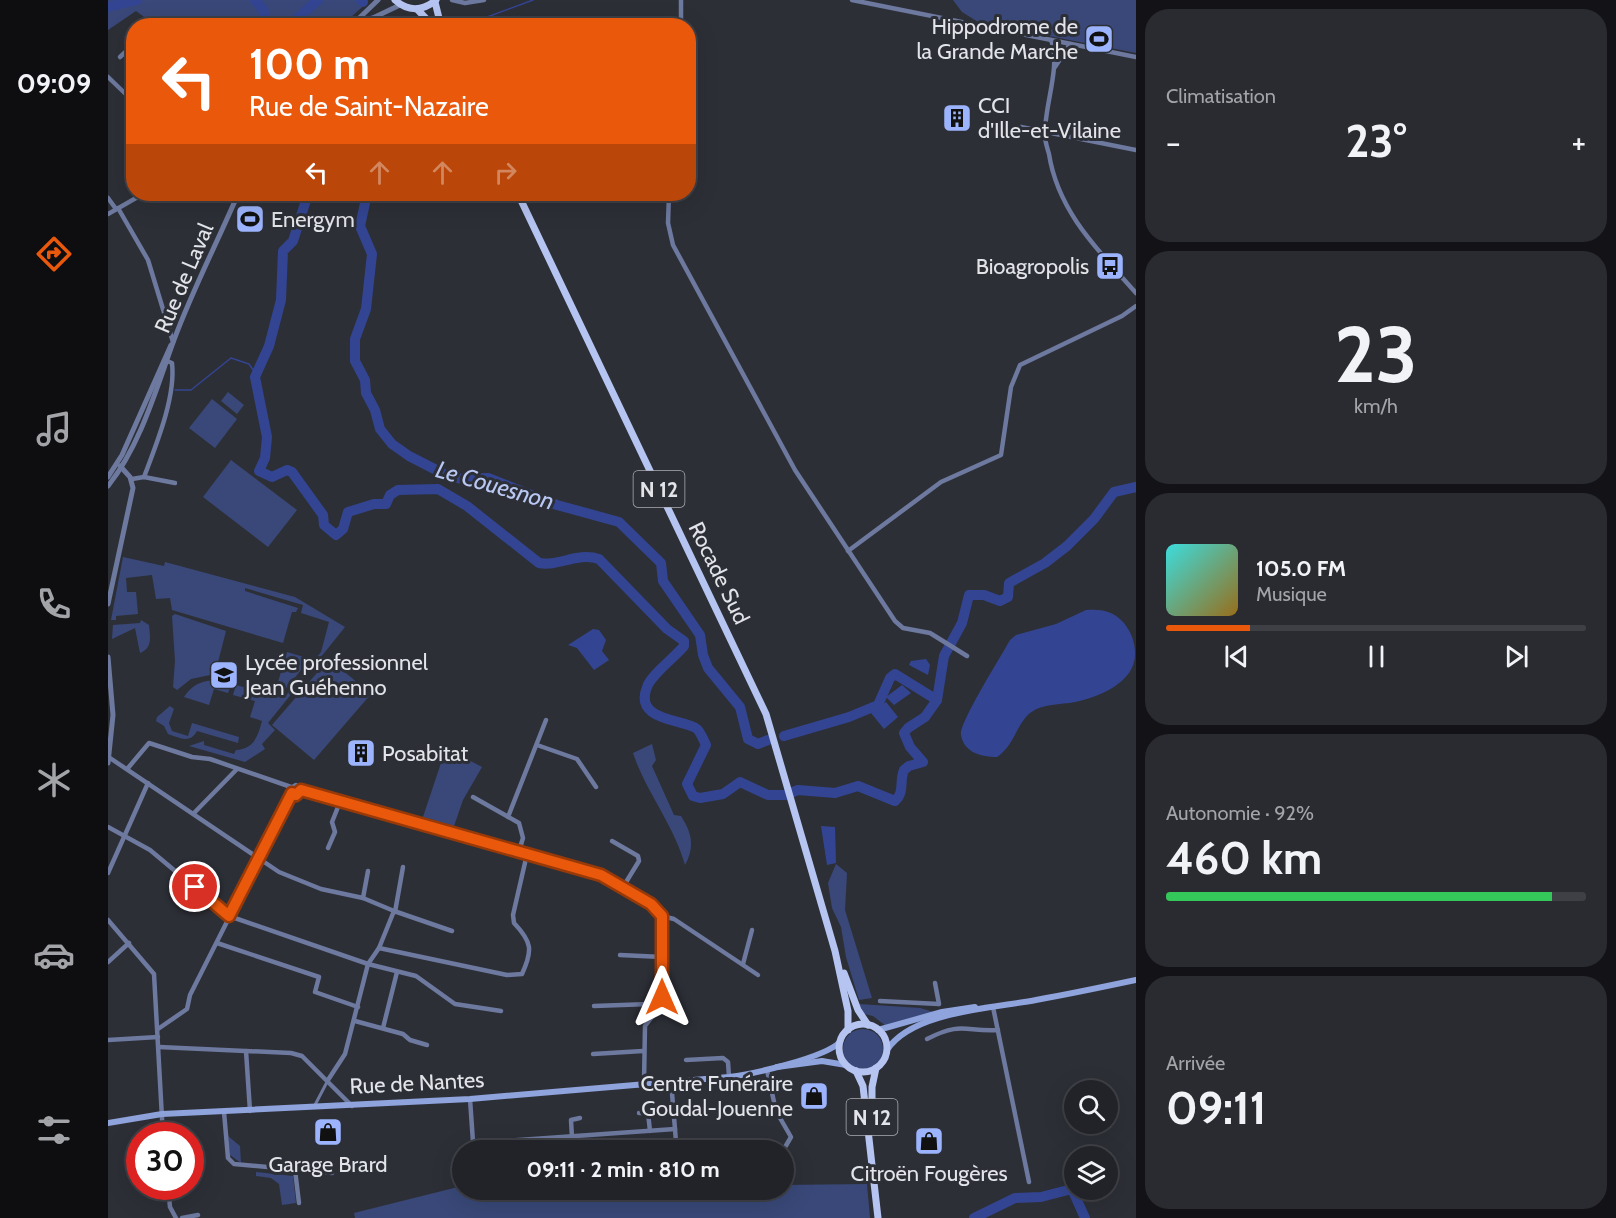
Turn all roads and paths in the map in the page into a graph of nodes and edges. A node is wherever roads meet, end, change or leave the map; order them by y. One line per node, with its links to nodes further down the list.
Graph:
1 (378, 0): 9 (street)
2 (452, 0): 3 (street)
3 (484, 0)
4 (681, 0): 13 (street)
5 (852, 0): 14 (street)
6 (436, 1): 8 (main road); 12 (main road)
7 (398, 2): 8 (main road); 10 (street)
8 (417, 9): 11 (main road)
9 (361, 18)
10 (368, 18)
11 (425, 18)
12 (439, 18)
13 (681, 18)
14 (1051, 40): 15 (street); 19 (street)
15 (1070, 44): 18 (street); 19 (street)
16 (126, 51): 17 (street)
17 (120, 57)
18 (1136, 57)
19 (1054, 70): 23 (street)
20 (108, 77): 21 (street)
21 (126, 94)
22 (1011, 129): 23 (street)
23 (1044, 133): 24 (street); 32 (street)
24 (1136, 150)
25 (108, 198): 30 (street)
26 (130, 201): 30 (street)
27 (235, 201): 34 (street, Rue de Laval)
28 (521, 201): 83 (main road, Rocade Sud / N 12)
29 (669, 201): 42 (street)
30 (117, 209): 31 (street); 34 (street)
31 (108, 214)
32 (1136, 293)
33 (1136, 306): 42 (street)
34 (173, 342): 35 (street, Rue de Laval); 36 (street)
35 (167, 361): 36 (street); 38 (street, Rue de Laval)
36 (119, 466): 37 (street); 39 (street); 41 (street)
37 (108, 477)
38 (144, 477): 39 (street); 40 (street)
39 (132, 479): 43 (street)
40 (175, 483)
41 (108, 486)
42 (848, 551): 44 (street)
43 (108, 604)
44 (967, 656)
45 (108, 657): 46 (street)
46 (110, 714): 48 (street)
47 (546, 720): 49 (street)
48 (110, 743): 50 (street)
49 (537, 745): 55 (street); 61 (street)
50 (109, 761): 51 (street)
51 (128, 768): 52 (street); 53 (street)
52 (237, 769): 54 (street); 60 (street)
53 (148, 783): 60 (street); 63 (street)
54 (291, 787): 56 (street); 57 (street)
55 (596, 787)
56 (301, 790): 57 (street); 59 (street)
57 (292, 793): 68 (street)
58 (473, 797): 61 (street)
59 (340, 802): 65 (street); 66 (street)
60 (194, 813): 68 (street)
61 (508, 817): 66 (street)
62 (108, 827): 63 (street)
63 (124, 836): 71 (street); 75 (street)
64 (612, 841): 72 (street)
65 (328, 848)
66 (519, 851): 67 (street)
67 (527, 854): 72 (street); 82 (street)
68 (258, 859): 73 (street); 75 (street)
69 (403, 867): 74 (street)
70 (368, 871): 73 (street)
71 (108, 873)
72 (623, 887): 76 (street)
73 (363, 898): 74 (street)
74 (395, 912): 79 (street); 82 (street)
75 (229, 916): 80 (street); 87 (street)
76 (662, 916): 85 (street); 88 (street)
77 (108, 920): 81 (street)
78 (752, 930): 88 (street)
79 (452, 931)
80 (217, 942): 95 (street); 105 (street)
81 (129, 944): 86 (street); 105 (street)
82 (379, 948): 87 (street)
83 (835, 951): 103 (main road, Rocade Sud / N 12); 106 (main road, Rocade Sud / N 12)
84 (620, 955): 85 (street)
85 (662, 957): 98 (street)
86 (108, 962)
87 (368, 964): 89 (street); 95 (street)
88 (744, 964): 90 (street)
89 (397, 972): 99 (street); 104 (street)
90 (758, 975)
91 (1136, 980): 97 (main road)
92 (935, 984): 94 (street)
93 (880, 1001): 94 (street)
94 (939, 1004): 100 (street)
95 (358, 1006): 102 (street)
96 (594, 1006): 98 (street)
97 (993, 1007): 100 (main road); 101 (main road); 108 (street)
98 (658, 1009): 117 (street)
99 (501, 1011)
100 (942, 1012): 101 (main road); 107 (main road)
101 (938, 1019): 115 (main road)
102 (355, 1021): 104 (street); 126 (street)
103 (868, 1025): 106 (main road); 107 (main road)
104 (383, 1028): 113 (street)
105 (158, 1029): 109 (street)
106 (848, 1030): 112 (main road)
107 (878, 1030): 115 (main road)
108 (998, 1030): 110 (street); 147 (street)
109 (158, 1037): 111 (street); 114 (street)
110 (927, 1039)
111 (108, 1040)
112 (840, 1042): 120 (main road); 121 (main road, Rue de Nantes)
113 (428, 1045)
114 (159, 1047): 116 (street); 135 (street)
115 (887, 1050): 122 (main road)
116 (246, 1051): 126 (street); 133 (street)
117 (643, 1051): 118 (street); 128 (street)
118 (593, 1054)
119 (686, 1060): 125 (street)
120 (846, 1065): 121 (main road, Rue de Nantes); 124 (main road)
121 (776, 1067): 123 (main road, Rue de Nantes)
122 (876, 1068): 124 (main road); 144 (main road, N 12)
123 (766, 1070): 125 (main road, Rue de Nantes); 143 (street)
124 (856, 1071): 144 (main road, N 12)
125 (729, 1077): 127 (main road, Rue de Nantes)
126 (328, 1080): 130 (street); 131 (street)
127 (672, 1081): 128 (main road, Rue de Nantes); 139 (street)
128 (644, 1083): 129 (main road, Rue de Nantes)
129 (470, 1099): 130 (main road, Rue de Nantes); 141 (street)
130 (352, 1106): 131 (main road, Rue de Nantes)
131 (314, 1107): 133 (main road, Rue de Nantes)
132 (224, 1112): 133 (main road, Rue de Nantes); 135 (main road, Rue de Nantes); 145 (street)
133 (250, 1112)
134 (639, 1113): 140 (street)
135 (162, 1114): 137 (street); 138 (main road, Rue de Nantes)
136 (580, 1118): 141 (street)
137 (162, 1122)
138 (108, 1123)
139 (675, 1129): 140 (street); 142 (street)
140 (650, 1131): 141 (street)
141 (572, 1138)
142 (676, 1140)
143 (789, 1140)
144 (873, 1167): 153 (main road, N 12)
145 (295, 1170): 146 (street); 149 (street)
146 (332, 1173)
147 (1029, 1182)
148 (169, 1200): 151 (street)
149 (299, 1203)
150 (198, 1215): 152 (street)
151 (176, 1218)
152 (182, 1218)
153 (878, 1218)

